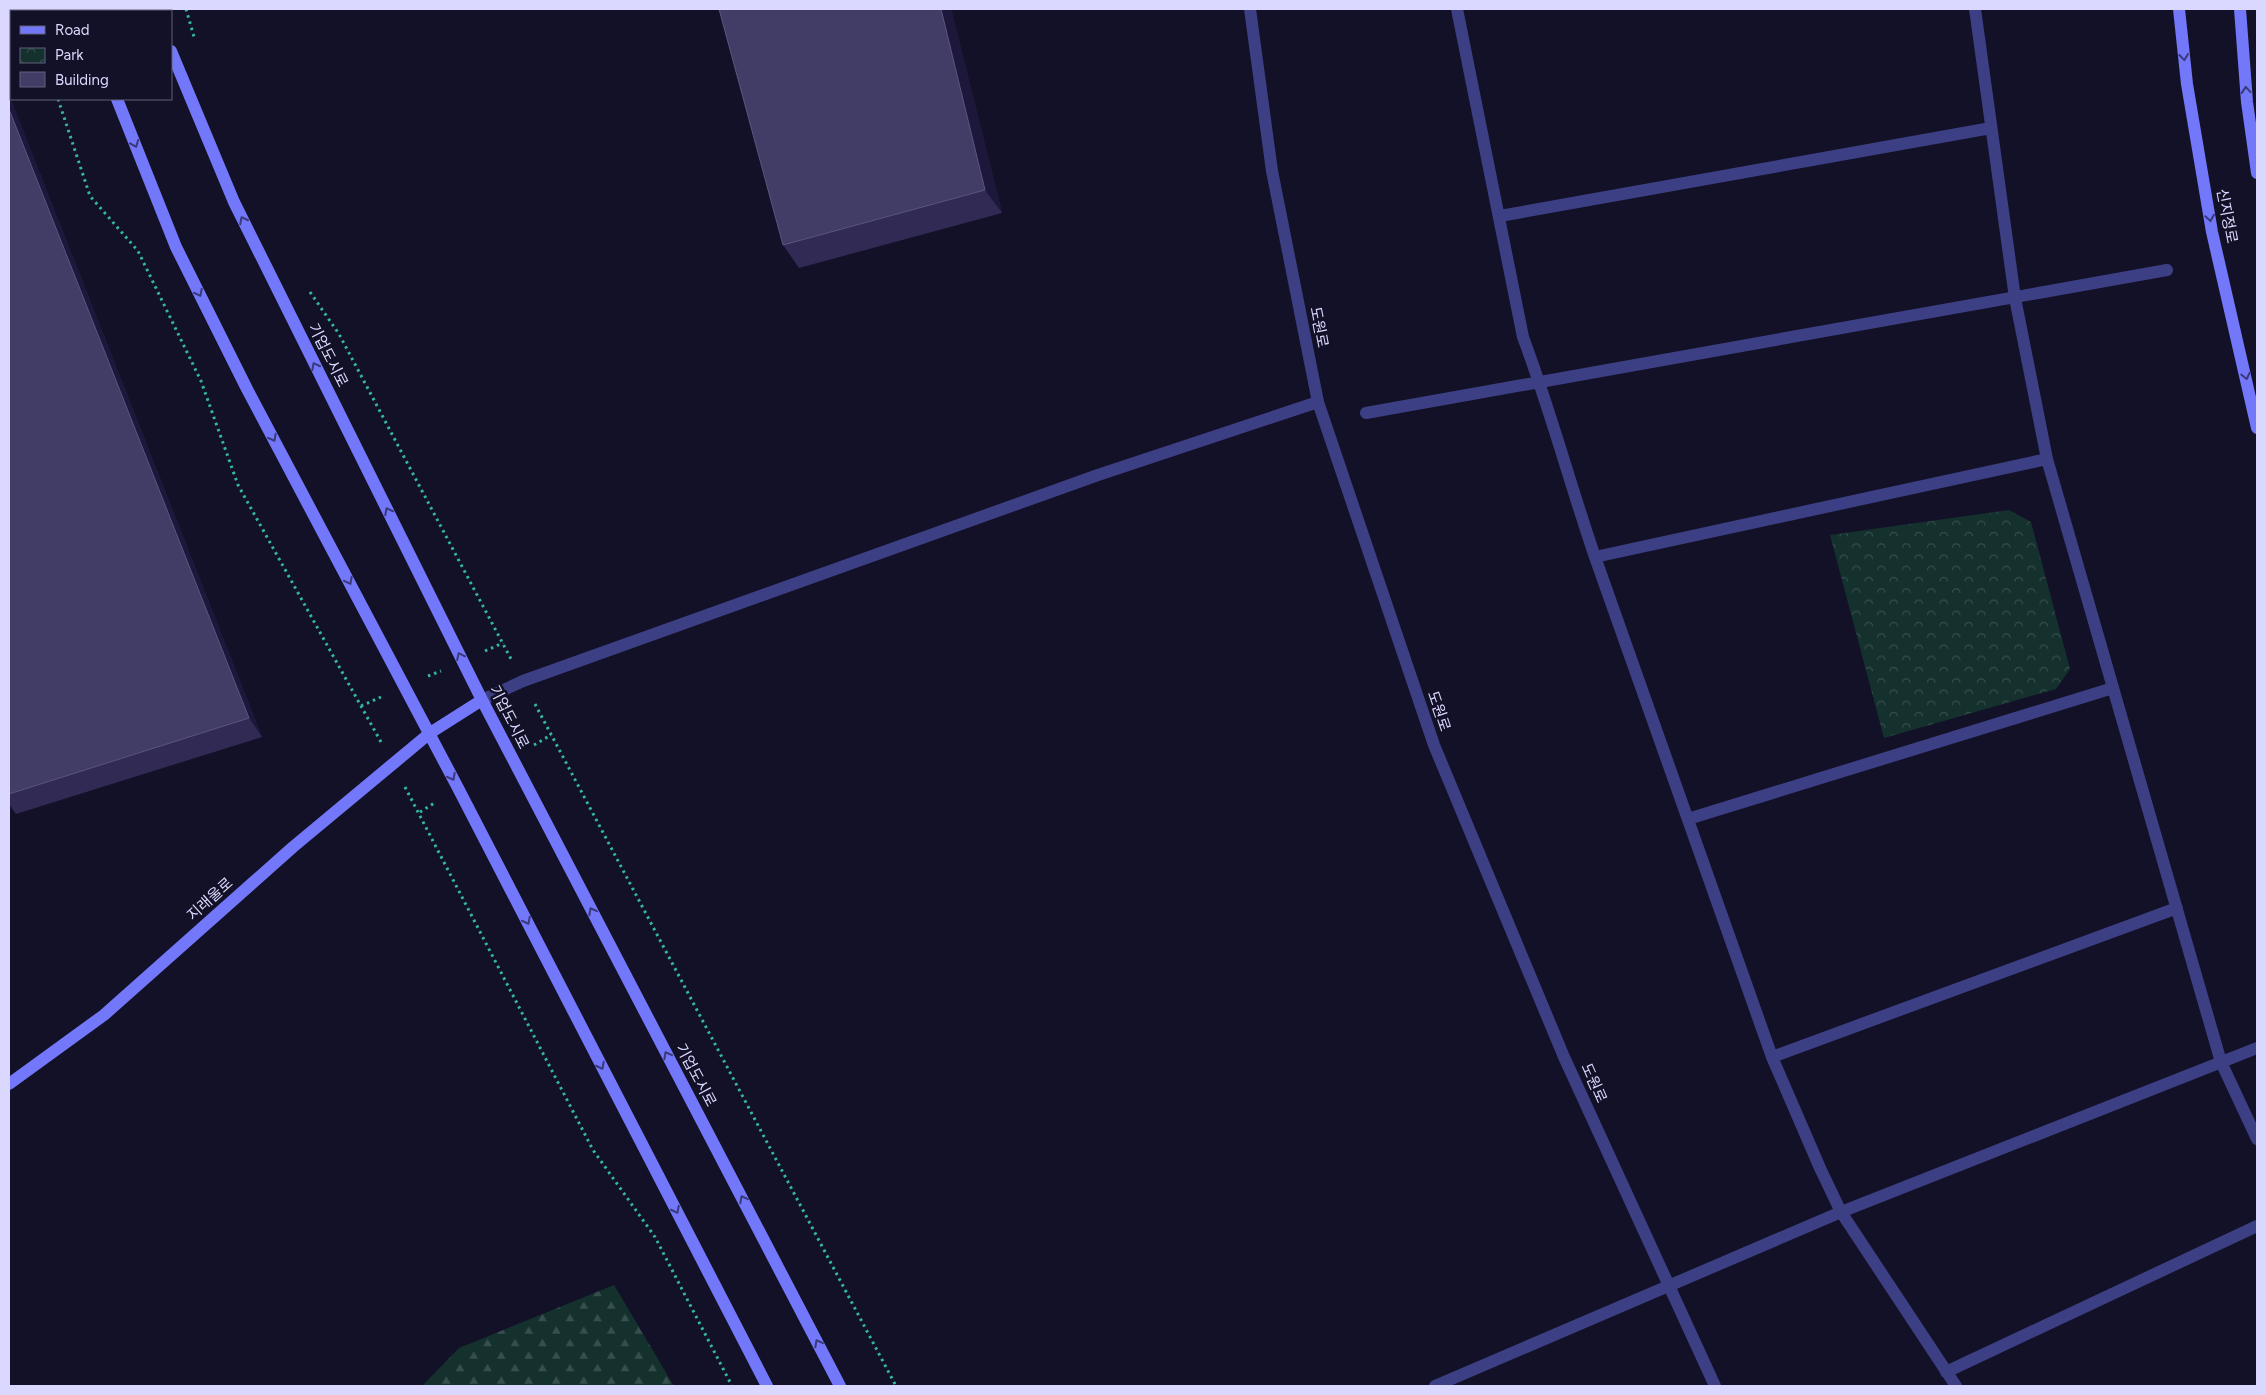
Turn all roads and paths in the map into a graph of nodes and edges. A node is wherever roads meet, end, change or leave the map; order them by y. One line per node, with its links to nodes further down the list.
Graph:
1 (186, 9): 7 (path)
2 (1250, 9): 18 (street, 도원로)
3 (1456, 9): 13 (street)
4 (1976, 9): 11 (street)
5 (2179, 9): 20 (street, 신지정로, one-way to 20)
6 (2240, 9): 12 (street, one-way to 6)
7 (195, 42)
8 (172, 53): 23 (street, 기업도시로, one-way to 8)
9 (58, 100): 24 (path)
10 (117, 100): 24 (street, one-way to 24)
11 (1991, 128): 13 (street); 16 (street)
12 (2257, 173)
13 (1500, 216): 17 (street)
14 (2167, 270): 16 (street)
15 (305, 285): 23 (path)
16 (2015, 298): 17 (street); 21 (street)
17 (1541, 383): 19 (street); 22 (street)
18 (1318, 402): 26 (street); 39 (street, 도원로)
19 (1366, 413)
20 (2257, 428)
21 (2047, 459): 22 (street); 25 (street)
22 (1595, 557): 30 (street)
23 (463, 661): 24 (path); 26 (street, 기업도시로)
24 (404, 686): 27 (street)
25 (2113, 688): 30 (street); 31 (street)
26 (482, 700): 27 (street, 지래울로); 28 (street, 기업도시로)
27 (430, 734): 29 (street, one-way to 29); 35 (street, 지래울로)
28 (512, 757): 43 (street, 기업도시로, one-way to 28); 44 (path)
29 (458, 788): 41 (path); 42 (street, one-way to 42)
30 (1688, 819): 33 (street)
31 (2177, 908): 33 (street); 34 (street)
32 (2257, 1048): 34 (street)
33 (1772, 1057): 37 (street)
34 (2221, 1062): 36 (street); 37 (street)
35 (9, 1084)
36 (2257, 1139)
37 (1841, 1212): 39 (street); 40 (street)
38 (2257, 1226): 40 (street)
39 (1667, 1286): 45 (street); 46 (street, 도원로)
40 (1946, 1372): 47 (street)
41 (732, 1386)
42 (767, 1386)
43 (840, 1386)
44 (896, 1386)
45 (1435, 1386)
46 (1715, 1386)
47 (1956, 1386)

